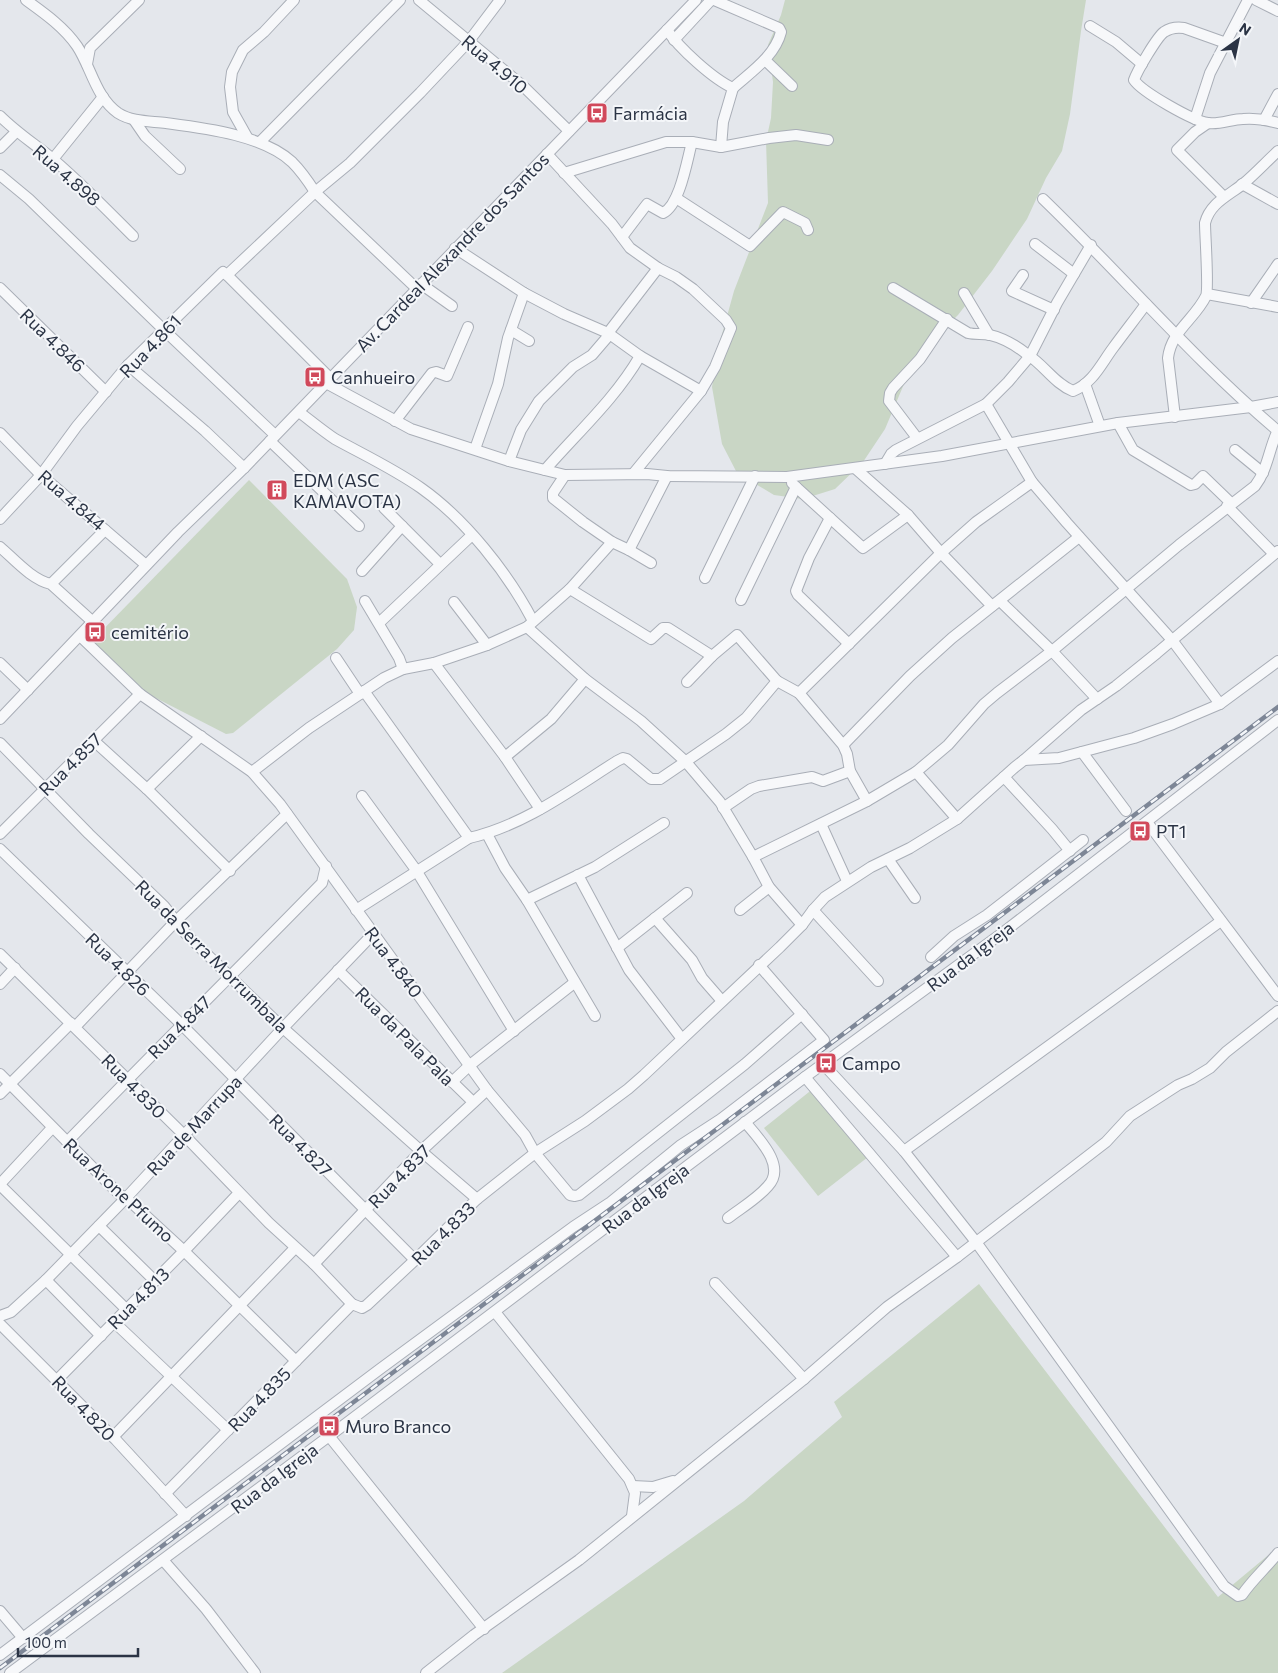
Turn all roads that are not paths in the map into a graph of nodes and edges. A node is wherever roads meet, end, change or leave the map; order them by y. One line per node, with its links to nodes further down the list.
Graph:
1 (26, 0): 17 (street)
2 (139, 0): 18 (street)
3 (294, 0): 34 (street)
4 (400, 0): 36 (street)
5 (419, 0): 15 (street, Rua 4.910)
6 (500, 0): 15 (street, Rua 4.861)
7 (713, 0): 14 (street); 19 (street)
8 (1248, 0): 16 (street)
9 (1256, 0): 11 (street)
10 (692, 1): 13 (street, Av. Cardeal Alexandre dos Santos)
11 (1278, 11)
12 (1090, 26): 21 (street)
13 (667, 30): 14 (street); 32 (street, Av. Cardeal Alexandre dos Santos)
14 (674, 40): 23 (street)
15 (469, 41): 32 (street, Rua 4.910); 47 (street, Rua 4.861)
16 (1226, 42): 21 (street); 27 (street)
17 (76, 44): 18 (street); 20 (street)
18 (90, 48): 20 (street)
19 (765, 60): 22 (street); 23 (street)
20 (87, 64): 25 (street)
21 (1142, 64): 27 (street)
22 (792, 86)
23 (733, 88): 38 (street)
24 (1278, 94): 29 (street)
25 (103, 97): 28 (street); 42 (street)
26 (0, 116): 33 (street, Rua 4.898)
27 (1195, 119): 30 (street)
28 (134, 120): 34 (street); 43 (street)
29 (1264, 120): 30 (street); 31 (street)
30 (1208, 123): 48 (street)
31 (1278, 123)
32 (569, 131): 41 (street, Av. Cardeal Alexandre dos Santos)
33 (16, 132): 39 (street); 42 (street, Rua 4.898)
34 (247, 137): 36 (street)
35 (828, 140): 38 (street)
36 (260, 142): 47 (street)
37 (692, 142): 38 (street); 44 (street); 49 (street)
38 (721, 147)
39 (0, 148)
40 (1278, 151): 46 (street)
41 (547, 154): 44 (street); 57 (street, Av. Cardeal Alexandre dos Santos)
42 (53, 159): 53 (street, Rua 4.898)
43 (180, 169)
44 (564, 173): 54 (street)
45 (0, 175): 76 (street)
46 (1242, 184): 48 (street); 51 (street)
47 (315, 192): 61 (street, Rua 4.861); 63 (street)
48 (1224, 197): 68 (street)
49 (676, 198): 52 (street); 54 (street)
50 (1043, 199): 56 (street)
51 (1278, 204)
52 (808, 230)
53 (133, 236)
54 (622, 237): 59 (street)
55 (1035, 244): 60 (street)
56 (1091, 245): 60 (street); 70 (street)
57 (455, 248): 63 (street, Av. Cardeal Alexandre dos Santos); 66 (street)
58 (1278, 264): 69 (street)
59 (658, 268): 78 (street); 87 (street)
60 (1074, 274): 73 (street)
61 (227, 275): 76 (street, Rua 4.861); 85 (street)
62 (1023, 275): 73 (street)
63 (419, 286): 71 (street); 85 (street, Av. Cardeal Alexandre dos Santos)
64 (0, 288): 88 (street, Rua 4.846)
65 (894, 288): 74 (street)
66 (524, 292): 77 (street); 78 (street)
67 (964, 293): 79 (street)
68 (1207, 294): 69 (street); 80 (street)
69 (1251, 303): 72 (street)
70 (1146, 304): 80 (street); 86 (street)
71 (452, 306)
72 (1278, 307)
73 (1054, 310): 83 (street)
74 (947, 319): 79 (street); 100 (street)
75 (468, 327): 94 (street)
76 (164, 330): 84 (street, Rua 4.861); 99 (street)
77 (511, 330): 81 (street); 102 (street)
78 (609, 334): 82 (street); 104 (street)
79 (989, 335): 83 (street)
80 (1177, 335): 91 (street); 93 (street)
81 (529, 341)
82 (640, 356): 87 (street); 108 (street)
83 (1030, 356): 86 (street); 90 (street)
84 (128, 366): 88 (street, Rua 4.861); 106 (street)
85 (328, 380): 92 (street, Av. Cardeal Alexandre dos Santos); 94 (street)
86 (1085, 384): 96 (street)
87 (701, 391): 110 (street)
88 (106, 392): 111 (street, Rua 4.861)
89 (1278, 402): 91 (street)
90 (986, 404): 100 (street); 101 (street)
91 (1251, 407): 93 (street); 97 (street)
92 (299, 412): 99 (street, Av. Cardeal Alexandre dos Santos); 126 (street)
93 (1174, 417): 95 (street)
94 (395, 421): 102 (street)
95 (1118, 423): 96 (street); 118 (street)
96 (1100, 426): 101 (street)
97 (1278, 430): 109 (street)
98 (0, 433): 111 (street, Rua 4.844)
99 (273, 438): 106 (street, Av. Cardeal Alexandre dos Santos); 123 (street)
100 (917, 438): 105 (street)
101 (1009, 444): 105 (street); 116 (street)
102 (475, 449): 104 (street)
103 (1235, 450): 109 (street)
104 (509, 462): 108 (street)
105 (884, 464): 107 (street)
106 (244, 468): 135 (street, Av. Cardeal Alexandre dos Santos)
107 (856, 469): 115 (street); 120 (street)
108 (545, 470): 112 (street)
109 (1263, 473): 118 (street)
110 (633, 474): 112 (street); 113 (street)
111 (41, 475): 122 (street, Rua 4.861); 125 (street, Rua 4.844)
112 (565, 475): 128 (street)
113 (667, 476): 114 (street); 130 (street)
114 (755, 476): 115 (street); 137 (street)
115 (787, 477): 117 (street)
116 (1032, 482): 127 (street); 131 (street)
117 (796, 487): 121 (street); 141 (street)
118 (1229, 505): 132 (street); 140 (street)
119 (384, 508): 124 (street)
120 (908, 516): 121 (street); 131 (street)
121 (830, 518): 150 (street)
122 (0, 519)
123 (359, 526)
124 (402, 526): 134 (street); 136 (street)
125 (105, 530): 135 (street, Rua 4.844); 138 (street)
126 (472, 535): 134 (street); 147 (street)
127 (1079, 537): 140 (street); 144 (street)
128 (612, 542): 130 (street); 139 (street)
129 (0, 547): 138 (street)
130 (630, 550): 133 (street)
131 (941, 553): 144 (street); 150 (street)
132 (1276, 553): 149 (street, Rua 4.833)
133 (650, 563)
134 (440, 564): 146 (street)
135 (146, 566): 145 (street, Av. Cardeal Alexandre dos Santos)
136 (362, 571)
137 (705, 578)
138 (51, 584): 145 (street)
139 (570, 589): 147 (street); 153 (street)
140 (1126, 590): 149 (street); 152 (street)
141 (741, 600)
142 (365, 601): 146 (street)
143 (454, 602): 151 (street)
144 (996, 603): 152 (street); 173 (street)
145 (93, 622): 148 (street, Av. Cardeal Alexandre dos Santos)
146 (378, 623): 158 (street)
147 (530, 624): 151 (street); 159 (street)
148 (80, 636): 162 (street, Av. Cardeal Alexandre dos Santos); 165 (street, Rua 4.840)
149 (1172, 640): 166 (street, Rua 4.833); 167 (street)
150 (849, 644): 164 (street)
151 (487, 645): 157 (street)
152 (1052, 651): 166 (street); 180 (street)
153 (712, 656): 160 (street); 161 (street)
154 (336, 658): 163 (street)
155 (1278, 661): 167 (street)
156 (0, 663): 162 (street)
157 (434, 663): 158 (street); 175 (street)
158 (403, 669): 163 (street)
159 (585, 679): 175 (street); 177 (street)
160 (777, 681): 164 (street); 177 (street)
161 (687, 682)
162 (28, 690): 168 (street, Av. Cardeal Alexandre dos Santos)
163 (362, 692): 179 (street); 196 (street)
164 (799, 693): 173 (street)
165 (140, 694): 170 (street, Rua 4.840); 171 (street, Rua 4.857)
166 (1097, 699): 176 (street, Rua 4.833)
167 (1220, 704): 174 (street)
168 (0, 719)
169 (1278, 720): 191 (street, Rua da Igreja)
170 (201, 736): 179 (street, Rua 4.840); 183 (street)
171 (93, 740): 182 (street, Rua 4.857); 183 (street)
172 (0, 743): 182 (street, Rua da Serra Morrumbala)
173 (843, 745): 178 (street)
174 (1082, 752): 176 (street); 188 (street)
175 (505, 757): 187 (street)
176 (1024, 760): 181 (street, Rua 4.833)
177 (686, 762): 186 (street); 187 (street)
178 (850, 771): 185 (street); 186 (street)
179 (252, 772): 189 (street, Rua 4.840)
180 (916, 772): 185 (street); 190 (street)
181 (1004, 777): 190 (street, Rua 4.833); 199 (street)
182 (45, 789): 194 (street, Rua 4.857); 218 (street, Rua da Serra Morrumbala)
183 (147, 789): 204 (street)
184 (362, 796): 203 (street)
185 (867, 801): 193 (street)
186 (723, 808): 200 (street)
187 (540, 809): 195 (street)
188 (1126, 811)
189 (287, 814): 202 (street, Rua 4.840); 204 (street)
190 (957, 819): 201 (street, Rua 4.833)
191 (1147, 822): 217 (street); 242 (street, Rua da Igreja)
192 (664, 823): 205 (street)
193 (820, 824): 200 (street); 206 (street)
194 (0, 834)
195 (487, 834): 196 (street); 212 (street)
196 (469, 838): 203 (street)
197 (1084, 840): 199 (street)
198 (0, 849): 227 (street, Rua 4.826)
199 (1070, 851): 223 (street)
200 (753, 857): 209 (street)
201 (888, 859): 206 (street, Rua 4.833); 211 (street)
202 (326, 866): 207 (street); 208 (street, Rua 4.840)
203 (416, 870): 213 (street); 240 (street)
204 (230, 871): 218 (street)
205 (578, 875): 212 (street); 221 (street)
206 (847, 881): 215 (street, Rua 4.833)
207 (322, 883): 208 (street); 228 (street, Rua 4.847)
208 (340, 886): 213 (street, Rua 4.840)
209 (769, 887): 214 (street); 219 (street)
210 (687, 893): 216 (street)
211 (915, 898)
212 (527, 900): 230 (street)
213 (356, 910): 220 (street, Rua 4.840)
214 (740, 910)
215 (813, 910): 219 (street, Rua 4.833); 229 (street)
216 (654, 918): 221 (street); 233 (street)
217 (1220, 920): 232 (street); 258 (street)
218 (176, 921): 227 (street); 228 (street, Rua da Serra Morrumbala)
219 (802, 925): 224 (street, Rua 4.833)
220 (373, 934): 226 (street, Rua de Marrupa); 243 (street, Rua 4.840)
221 (617, 948): 241 (street)
222 (0, 954): 225 (street, Rua 4.830)
223 (931, 957)
224 (759, 965): 233 (street, Rua 4.833); 235 (street)
225 (15, 968): 231 (street); 238 (street, Rua 4.830)
226 (338, 970): 239 (street, Rua de Marrupa); 248 (street, Rua da Pala Pala)
227 (127, 973): 237 (street, Rua 4.826); 238 (street)
228 (230, 978): 237 (street, Rua 4.847); 239 (street, Rua da Serra Morrumbala)
229 (878, 981)
230 (574, 983): 236 (street); 240 (street)
231 (0, 984)
232 (1278, 996)
233 (722, 1001): 241 (street, Rua 4.833)
234 (1278, 1011): 267 (street)
235 (802, 1014): 259 (street, Rua 4.840); 296 (street, Rua da Igreja)
236 (595, 1016)
237 (181, 1024): 246 (street, Rua 4.847); 247 (street, Rua 4.826)
238 (73, 1025): 246 (street, Rua 4.830); 249 (street)
239 (283, 1028): 247 (street, Rua de Marrupa); 257 (street, Rua da Serra Morrumbala)
240 (514, 1031): 243 (street)
241 (682, 1039): 259 (street, Rua 4.833)
242 (824, 1064): 245 (street, Rua da Igreja); 258 (street)
243 (470, 1065): 248 (street); 250 (street, Rua 4.840)
244 (0, 1074): 249 (street, Rua Arone Pfumo)
245 (805, 1077): 253 (street, Rua da Igreja); 271 (street)
246 (128, 1079): 255 (street, Rua 4.830); 256 (street, Rua 4.847)
247 (235, 1080): 255 (street, Rua de Marrupa); 264 (street, Rua 4.827)
248 (452, 1082): 252 (street, Rua da Pala Pala)
249 (10, 1084): 251 (street); 254 (street, Rua Arone Pfumo)
250 (487, 1090): 252 (street, Rua 4.837); 259 (street, Rua 4.840)
251 (0, 1094)
252 (473, 1102): 257 (street, Rua 4.837)
253 (745, 1122): 265 (street); 281 (street, Rua da Igreja)
254 (52, 1128): 256 (street, Rua Arone Pfumo); 260 (street)
255 (184, 1135): 261 (street, Rua 4.830); 262 (street, Rua de Marrupa)
256 (67, 1142): 262 (street, Rua Arone Pfumo)
257 (421, 1151): 263 (street, Rua da Serra Morrumbala); 264 (street, Rua 4.837)
258 (904, 1151): 267 (street)
259 (535, 1152): 263 (street, Rua 4.833)
260 (0, 1185): 270 (street)
261 (239, 1193): 268 (street, Rua 4.830); 269 (street, Rua 4.813)
262 (126, 1198): 266 (street, Rua de Marrupa); 269 (street, Rua Arone Pfumo)
263 (477, 1199): 272 (street, Rua 4.833)
264 (366, 1210): 272 (street, Rua 4.827); 273 (street, Rua 4.837)
265 (728, 1218)
266 (98, 1226): 270 (street, Rua de Marrupa); 275 (street)
267 (976, 1242): 271 (street); 298 (street)
268 (295, 1248): 273 (street, Rua 4.830); 278 (street)
269 (184, 1251): 275 (street, Rua 4.813); 278 (street, Rua Arone Pfumo)
270 (70, 1256): 274 (street, Rua de Marrupa); 279 (street)
271 (957, 1256): 288 (street)
272 (416, 1260): 277 (street, Rua 4.833)
273 (314, 1264): 277 (street, Rua 4.830)
274 (46, 1280): 280 (street, Rua de Marrupa); 285 (street)
275 (155, 1281): 279 (street, Rua 4.813)
276 (715, 1283): 288 (street)
277 (352, 1304): 286 (street, Rua 4.835)
278 (239, 1306): 286 (street, Rua Arone Pfumo); 287 (street)
279 (126, 1310): 283 (street, Rua 4.813)
280 (11, 1312): 282 (street); 284 (street)
281 (495, 1312): 292 (street, Rua da Igreja); 294 (street)
282 (0, 1316)
283 (114, 1322): 285 (street, Rua 4.813); 287 (street)
284 (3, 1326): 289 (street, Rua 4.820)
285 (101, 1336): 289 (street, Rua 4.813)
286 (296, 1361): 290 (street, Rua 4.835)
287 (172, 1376): 290 (street); 291 (street)
288 (804, 1379): 293 (street)
289 (57, 1380): 291 (street, Rua 4.820)
290 (228, 1430): 295 (street, Rua 4.835)
291 (113, 1436): 295 (street, Rua 4.820)
292 (329, 1436): 299 (street, Rua da Igreja); 301 (street)
293 (677, 1480): 294 (street); 297 (street)
294 (633, 1486): 297 (street)
295 (165, 1494): 296 (street, Rua 4.820)
296 (186, 1516): 302 (street, Rua da Igreja)
297 (632, 1516): 301 (street)
298 (1278, 1553)
299 (163, 1560): 304 (street, Rua da Igreja); 305 (street)
300 (0, 1611): 302 (street)
301 (484, 1629): 306 (street)
302 (23, 1638): 303 (street, Rua da Igreja)
303 (0, 1655)
304 (17, 1671)
305 (255, 1673)
306 (426, 1673)

